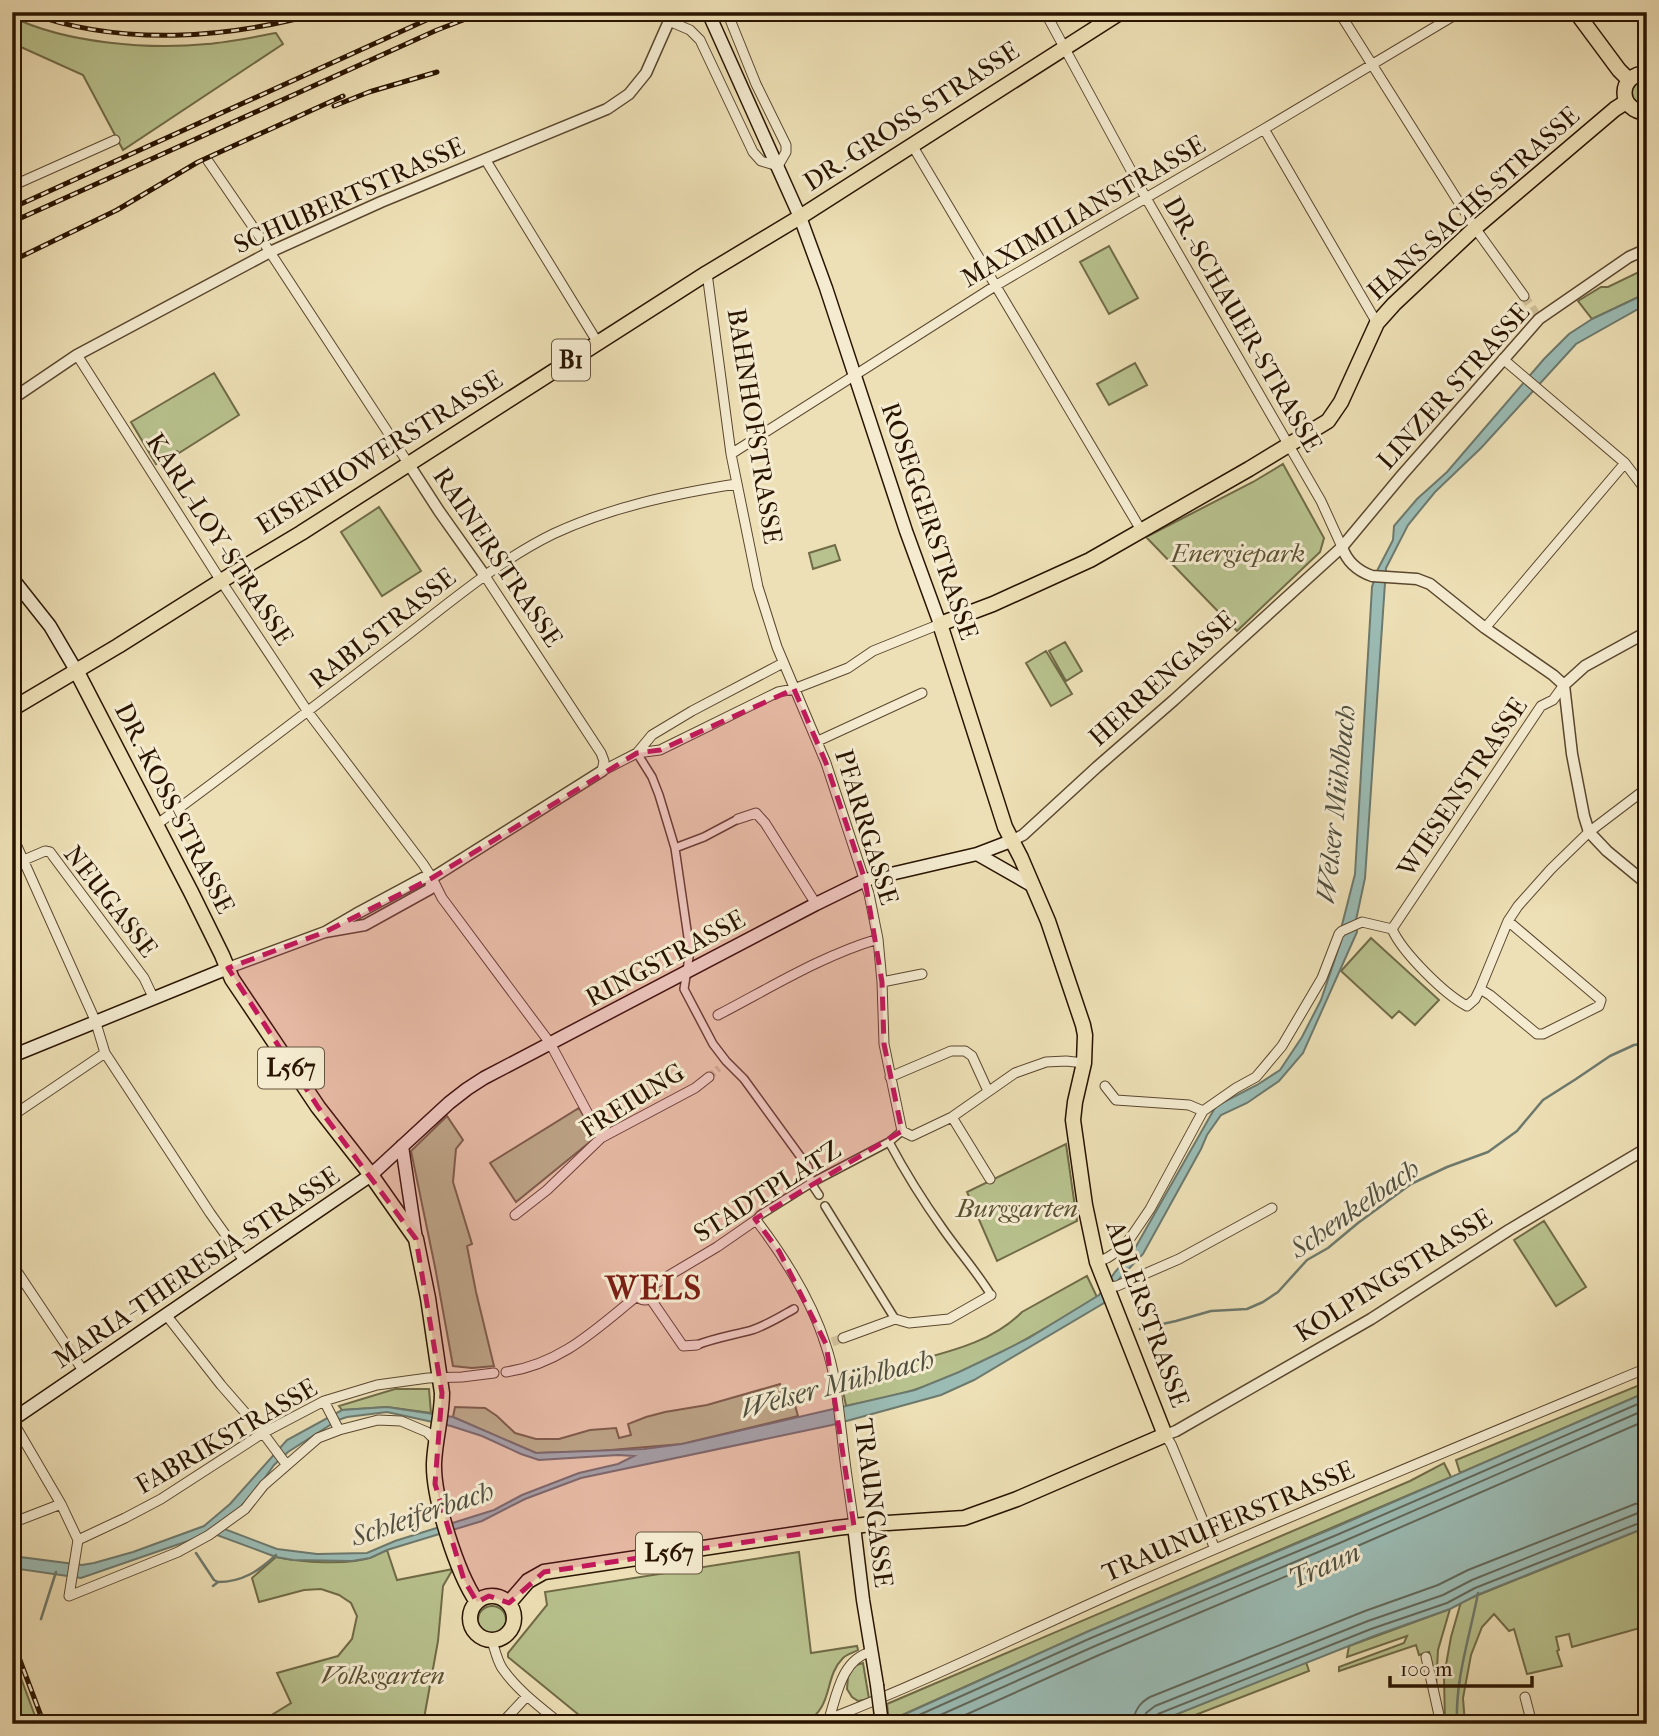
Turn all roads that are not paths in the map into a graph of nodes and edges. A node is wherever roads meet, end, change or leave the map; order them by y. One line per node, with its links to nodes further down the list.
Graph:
1 (727, 12): 20 (street)
2 (1045, 12): 9 (street, DR.-SCHAUER-STRASSE)
3 (1121, 12): 9 (main road, DR.-GROSS-STRASSE / B1)
4 (1339, 12): 10 (street)
5 (1460, 12): 10 (street, MAXIMILIANSTRASSE)
6 (1576, 12): 12 (main road)
7 (710, 15): 20 (main road, ROSEGGERSTRASSE)
8 (671, 17): 18 (street, SCHUBERTSTRASSE); 20 (street)
9 (1063, 48): 17 (main road, DR.-GROSS-STRASSE / B1); 22 (street, DR.-SCHAUER-STRASSE)
10 (1372, 65): 15 (street, MAXIMILIANSTRASSE); 24 (street)
11 (1647, 73): 12 (main road)
12 (1629, 80): 13 (main road)
13 (1626, 102): 14 (main road); 24 (main road, HANS-SACHS-STRASSE)
14 (1647, 113)
15 (1264, 130): 22 (street, MAXIMILIANSTRASSE); 30 (street)
16 (115, 140): 21 (street)
17 (912, 145): 23 (main road, DR.-GROSS-STRASSE / B1); 28 (street)
18 (485, 159): 26 (street, SCHUBERTSTRASSE); 31 (street)
19 (208, 161): 26 (street, RAINERSTRASSE)
20 (778, 166): 23 (main road, ROSEGGERSTRASSE)
21 (12, 186)
22 (1146, 198): 28 (street, MAXIMILIANSTRASSE); 36 (street, DR.-SCHAUER-STRASSE)
23 (800, 217): 27 (main road, B1); 34 (main road, ROSEGGERSTRASSE)
24 (1475, 228): 29 (street); 30 (main road, HANS-SACHS-STRASSE)
25 (1647, 249): 33 (street, LINZER STRASSE)
26 (270, 252): 32 (street, SCHUBERTSTRASSE); 38 (street, RAINERSTRASSE)
27 (707, 273): 31 (main road, EISENHOWERSTRASSE / B1); 37 (street, BAHNHOFSTRASSE)
28 (995, 286): 34 (street, MAXIMILIANSTRASSE); 42 (street)
29 (1524, 296)
30 (1377, 323): 36 (main road, HANS-SACHS-STRASSE)
31 (598, 342): 38 (main road, EISENHOWERSTRASSE / B1)
32 (77, 355): 35 (street, SCHUBERTSTRASSE); 46 (street, KARL-LOY-STRASSE)
33 (1503, 359): 39 (street); 43 (street, LINZER STRASSE)
34 (854, 374): 37 (street, MAXIMILIANSTRASSE); 47 (main road, ROSEGGERSTRASSE)
35 (12, 398)
36 (1288, 445): 42 (main road, HANS-SACHS-STRASSE); 43 (street, DR.-SCHAUER-STRASSE)
37 (731, 454): 40 (street, BAHNHOFSTRASSE)
38 (408, 463): 44 (street, RAINERSTRASSE); 46 (main road, EISENHOWERSTRASSE / B1)
39 (1625, 463): 41 (street); 48 (street)
40 (736, 484): 44 (street, RABLSTRASSE); 50 (street, BAHNHOFSTRASSE)
41 (1647, 492)
42 (1141, 530): 47 (main road, HANS-SACHS-STRASSE)
43 (1342, 547): 48 (street); 65 (street, HERRENGASSE)
44 (485, 576): 56 (street, RABLSTRASSE); 59 (street, RAINERSTRASSE)
45 (12, 578): 51 (main road)
46 (221, 581): 51 (main road, EISENHOWERSTRASSE / B1); 56 (street, KARL-LOY-STRASSE)
47 (940, 624): 53 (street); 65 (main road, ROSEGGERSTRASSE)
48 (1485, 628): 52 (street)
49 (1647, 632): 52 (street, WIESENSTRASSE)
50 (783, 663): 53 (street, BAHNHOFSTRASSE); 58 (street)
51 (76, 672): 55 (main road, B1); 62 (main road, DR.-KOSS-STRASSE / L567)
52 (1564, 685): 63 (street); 75 (street, WIESENSTRASSE)
53 (794, 689): 57 (street, PFARRGASSE); 58 (street)
54 (922, 693): 57 (street)
55 (12, 709)
56 (307, 712): 62 (street, RABLSTRASSE); 69 (street, KARL-LOY-STRASSE)
57 (818, 741): 70 (street, PFARRGASSE)
58 (638, 753): 59 (street); 66 (street)
59 (602, 771): 69 (street)
60 (1647, 788): 63 (street)
61 (738, 819): 66 (street); 73 (street)
62 (156, 825): 77 (main road, DR.-KOSS-STRASSE / L567)
63 (1589, 832): 71 (street); 74 (street)
64 (12, 835): 68 (street)
65 (1011, 841): 67 (main road, RINGSTRASSE); 72 (main road, ADLERSTRASSE)
66 (675, 848): 78 (street)
67 (977, 854): 70 (main road, RINGSTRASSE); 72 (main road)
68 (24, 860): 82 (street, NEUGASSE); 84 (street)
69 (432, 878): 77 (street); 85 (street, KARL-LOY-STRASSE)
70 (865, 880): 73 (main road, RINGSTRASSE); 76 (street, PFARRGASSE)
71 (1647, 884)
72 (1033, 887): 89 (main road, ADLERSTRASSE)
73 (816, 904): 78 (main road, RINGSTRASSE)
74 (1508, 921): 81 (street); 81 (street)
75 (1392, 929): 81 (street); 95 (street)
76 (878, 939): 80 (street, PFARRGASSE); 83 (street)
77 (228, 968): 82 (main road); 103 (main road, L567)
78 (686, 972): 85 (main road, RINGSTRASSE); 88 (street)
79 (922, 974): 80 (street)
80 (883, 982): 92 (street, PFARRGASSE)
81 (1480, 989)
82 (153, 997): 84 (main road)
83 (718, 1015)
84 (96, 1020): 86 (street); 87 (main road)
85 (550, 1042): 99 (street, KARL-LOY-STRASSE); 101 (main road, RINGSTRASSE)
86 (105, 1053): 96 (street); 112 (street)
87 (12, 1056)
88 (726, 1061): 90 (street, FREIUNG); 105 (street)
89 (1084, 1063): 94 (street); 113 (main road, ADLERSTRASSE)
90 (719, 1069)
91 (709, 1077): 99 (street, FREIUNG)
92 (890, 1077): 94 (street); 98 (street, PFARRGASSE)
93 (1105, 1086): 95 (street)
94 (988, 1091): 97 (street)
95 (1203, 1111): 113 (street)
96 (12, 1116)
97 (952, 1117): 98 (street); 104 (street)
98 (902, 1131): 100 (street, STADTPLATZ)
99 (601, 1138): 109 (street, FREIUNG)
100 (890, 1142): 105 (street, STADTPLATZ); 117 (street)
101 (402, 1146): 103 (main road, RINGSTRASSE); 111 (main road)
102 (1646, 1151): 134 (street, KOLPINGSTRASSE)
103 (371, 1175): 111 (main road, L567); 112 (main road, MARIA-THERESIA-STRASSE)
104 (990, 1179)
105 (811, 1183): 106 (street); 110 (street, STADTPLATZ)
106 (819, 1195)
107 (825, 1206): 122 (street)
108 (1272, 1208): 116 (street)
109 (515, 1215)
110 (756, 1220): 115 (street, STADTPLATZ); 139 (street, TRAUNGASSE)
111 (416, 1239): 129 (main road, L567)
112 (245, 1262): 121 (main road, MARIA-THERESIA-STRASSE)
113 (1097, 1262): 116 (main road, ADLERSTRASSE)
114 (12, 1264): 127 (street)
115 (653, 1285): 118 (street, STADTPLATZ); 119 (street)
116 (1110, 1288): 134 (main road, ADLERSTRASSE)
117 (991, 1295): 122 (street)
118 (637, 1296): 119 (street); 126 (street, STADTPLATZ)
119 (650, 1298): 124 (street)
120 (794, 1309): 124 (street)
121 (167, 1316): 127 (main road, MARIA-THERESIA-STRASSE); 133 (street)
122 (895, 1319): 123 (street)
123 (843, 1338)
124 (697, 1345)
125 (1647, 1368): 141 (street, TRAUNUFERSTRASSE)
126 (506, 1371)
127 (84, 1372): 131 (main road, MARIA-THERESIA-STRASSE)
128 (494, 1373): 129 (street)
129 (440, 1377): 130 (street, FABRIKSTRASSE); 135 (main road, L567)
130 (325, 1404): 132 (street); 133 (street, FABRIKSTRASSE)
131 (12, 1420): 137 (street)
132 (337, 1426): 135 (street); 136 (street)
133 (263, 1433): 136 (street); 140 (street, FABRIKSTRASSE)
134 (1164, 1435): 139 (main road); 141 (street, ADLERSTRASSE)
135 (437, 1442): 142 (main road, L567)
136 (285, 1462): 140 (street)
137 (61, 1504): 138 (street); 140 (street)
138 (17, 1521)
139 (854, 1526): 143 (main road, L567); 145 (main road, TRAUNGASSE)
140 (78, 1540)
141 (1214, 1549): 149 (street, TRAUNUFERSTRASSE)
142 (477, 1602): 143 (main road); 144 (main road, L567)
143 (509, 1603): 144 (main road)
144 (492, 1641): 147 (street)
145 (871, 1652): 149 (street, TRAUNUFERSTRASSE); 152 (main road, TRAUNGASSE, bridge)
146 (1426, 1657): 153 (street)
147 (527, 1696): 150 (street); 151 (street)
148 (1525, 1697): 154 (street)
149 (825, 1721)
150 (501, 1724)
151 (561, 1724)
152 (882, 1724)
153 (1441, 1724)
154 (1532, 1724)

